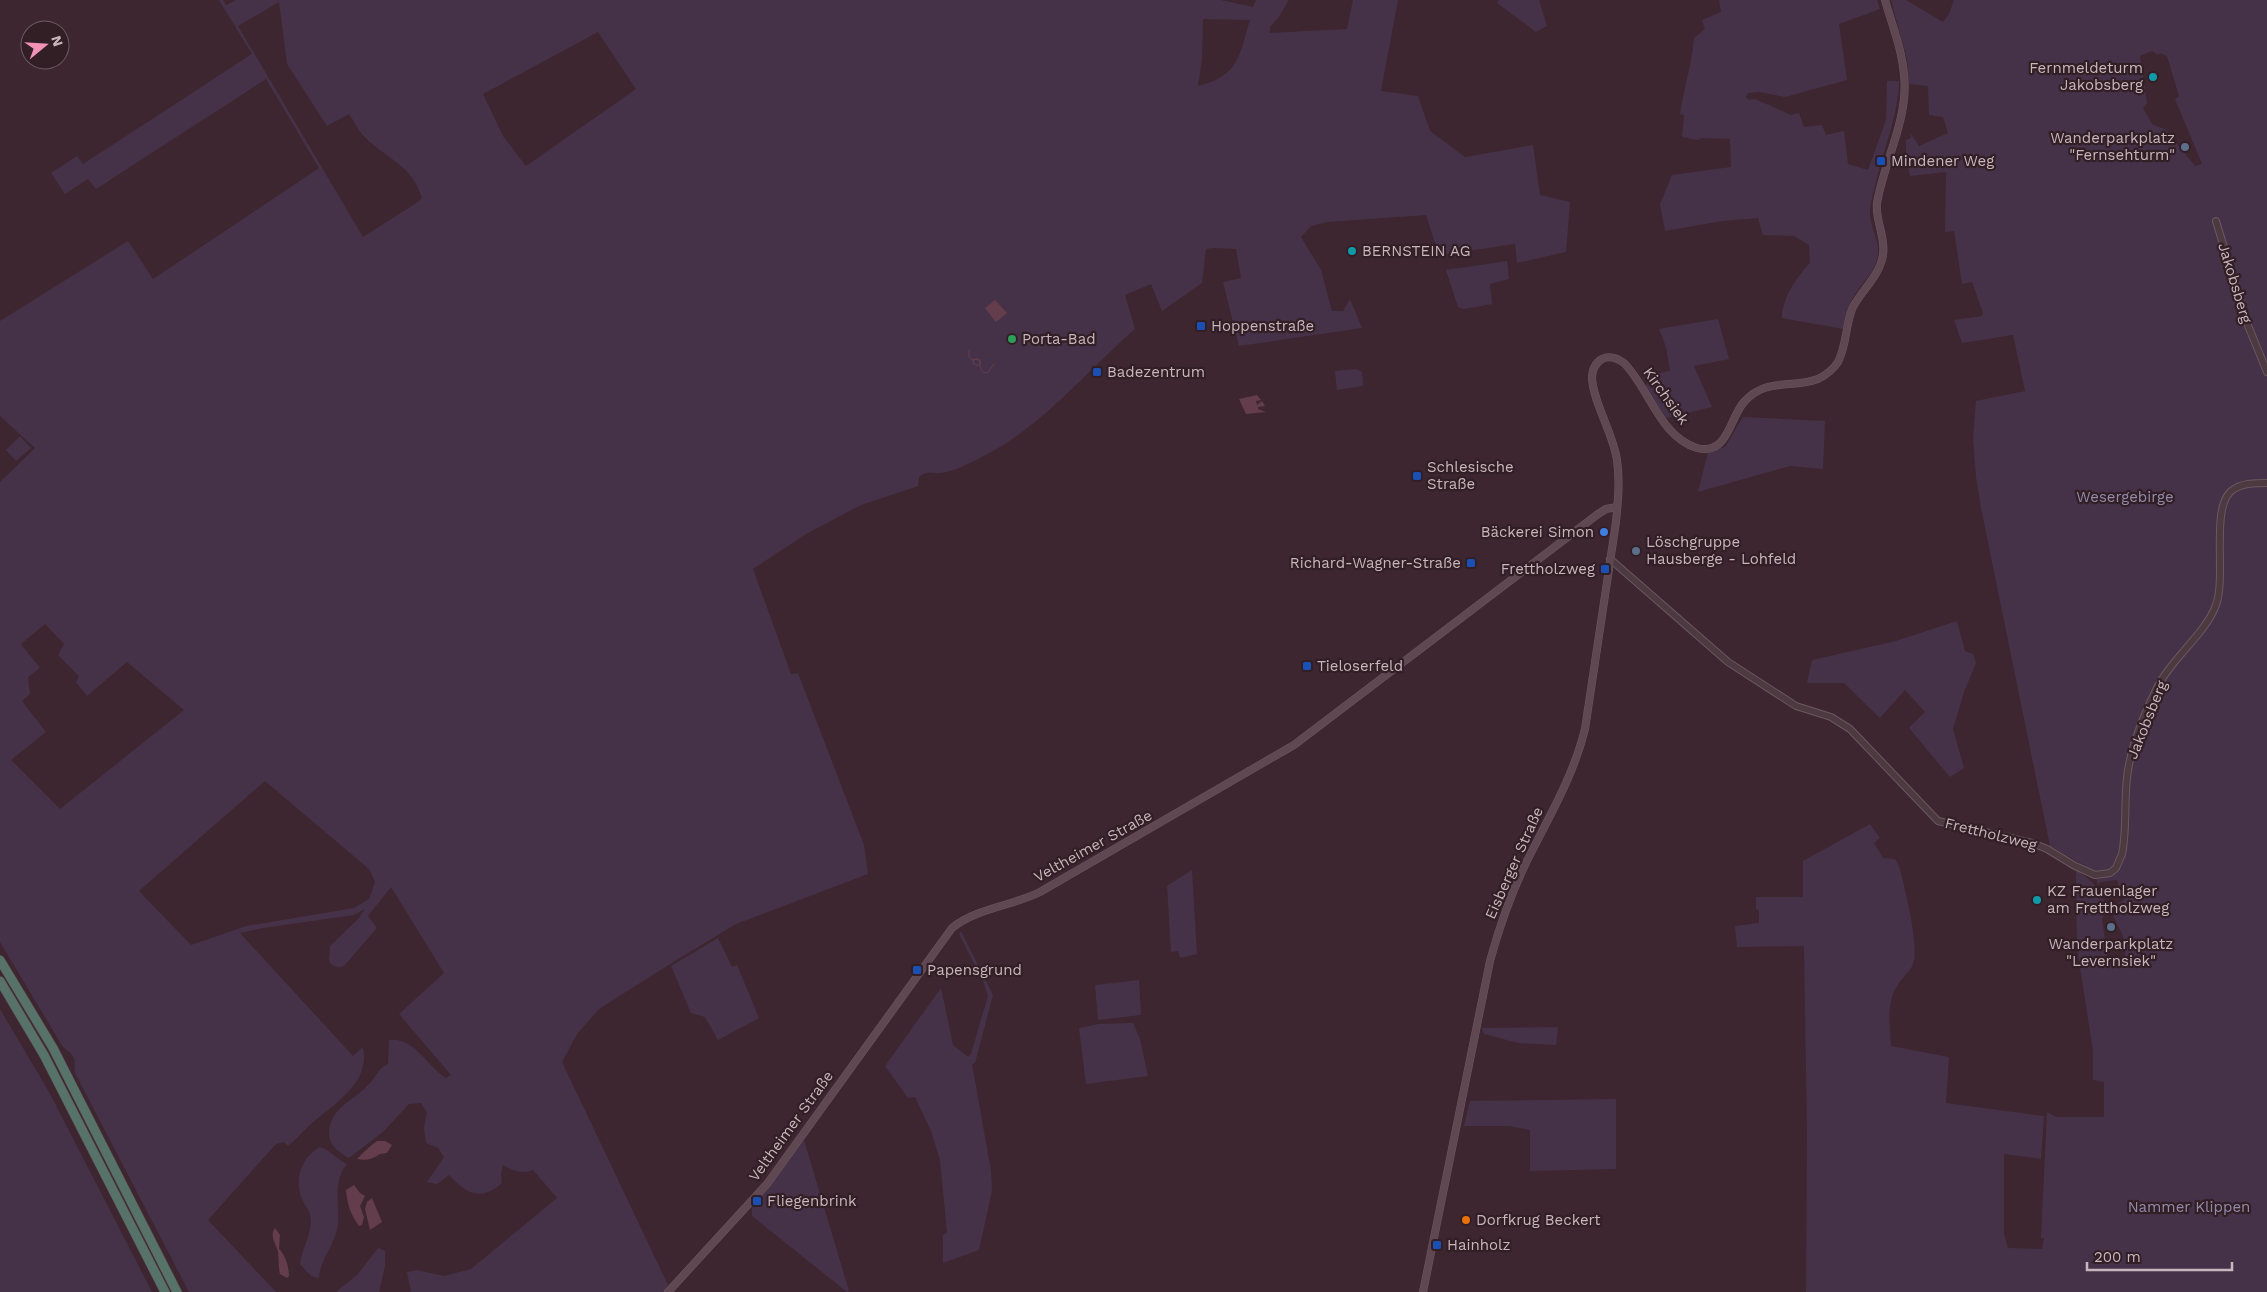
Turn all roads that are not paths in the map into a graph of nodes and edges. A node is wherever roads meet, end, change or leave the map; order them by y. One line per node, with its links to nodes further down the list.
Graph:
1 (1884, 0): 5 (main road, Kirchsiek)
2 (2216, 221): 3 (street, Jakobsberg)
3 (2267, 372)
4 (2267, 483): 7 (street, Jakobsberg)
5 (1617, 507): 6 (main road, Eisberger Straße); 12 (main road, Veltheimer Straße)
6 (1610, 559): 7 (street, Frettholzweg); 13 (main road, Eisberger Straße)
7 (2047, 849)
8 (0, 960): 11 (highway)
9 (0, 981): 10 (highway)
10 (165, 1292)
11 (177, 1292)
12 (668, 1292)
13 (1423, 1292)

